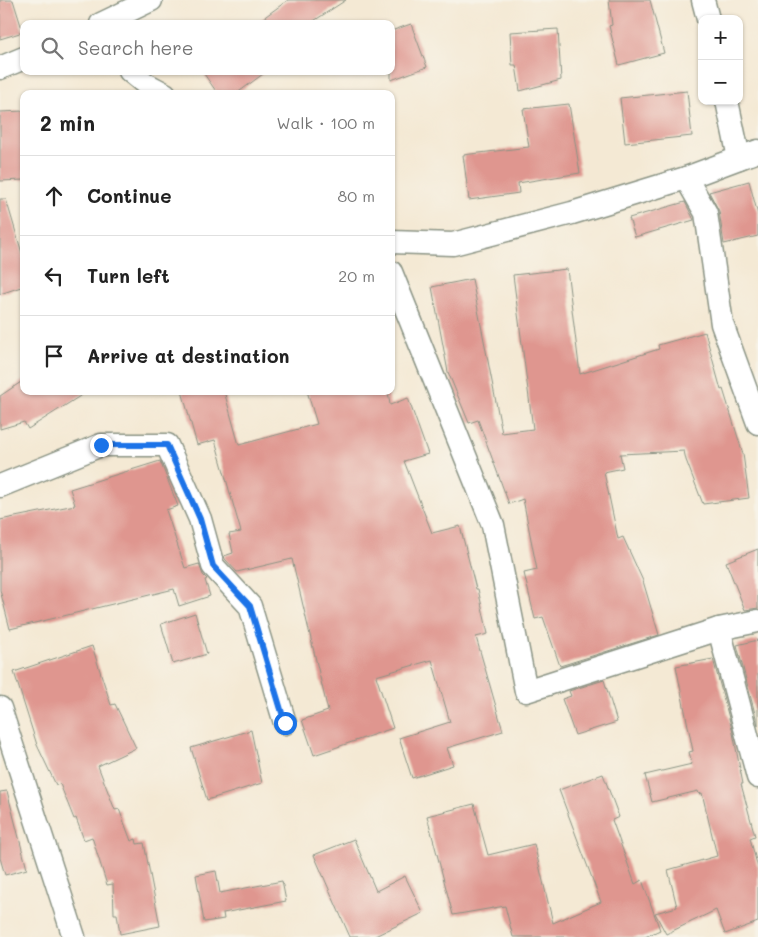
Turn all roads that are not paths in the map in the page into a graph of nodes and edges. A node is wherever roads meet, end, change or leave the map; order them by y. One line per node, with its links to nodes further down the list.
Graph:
1 (151, 0): 4 (street)
2 (703, 0): 3 (street)
3 (707, 15)
4 (110, 20)
5 (20, 60): 6 (street)
6 (0, 68)
7 (135, 75): 8 (street)
8 (157, 90)
9 (729, 105): 10 (street)
10 (748, 154): 11 (street)
11 (686, 178): 12 (street); 14 (street)
12 (395, 242)
13 (395, 282): 17 (street)
14 (758, 423)
15 (0, 486): 19 (street)
16 (758, 621): 17 (street)
17 (719, 629): 20 (street)
18 (0, 708): 21 (street)
19 (285, 723)
20 (758, 777)
21 (67, 934)

